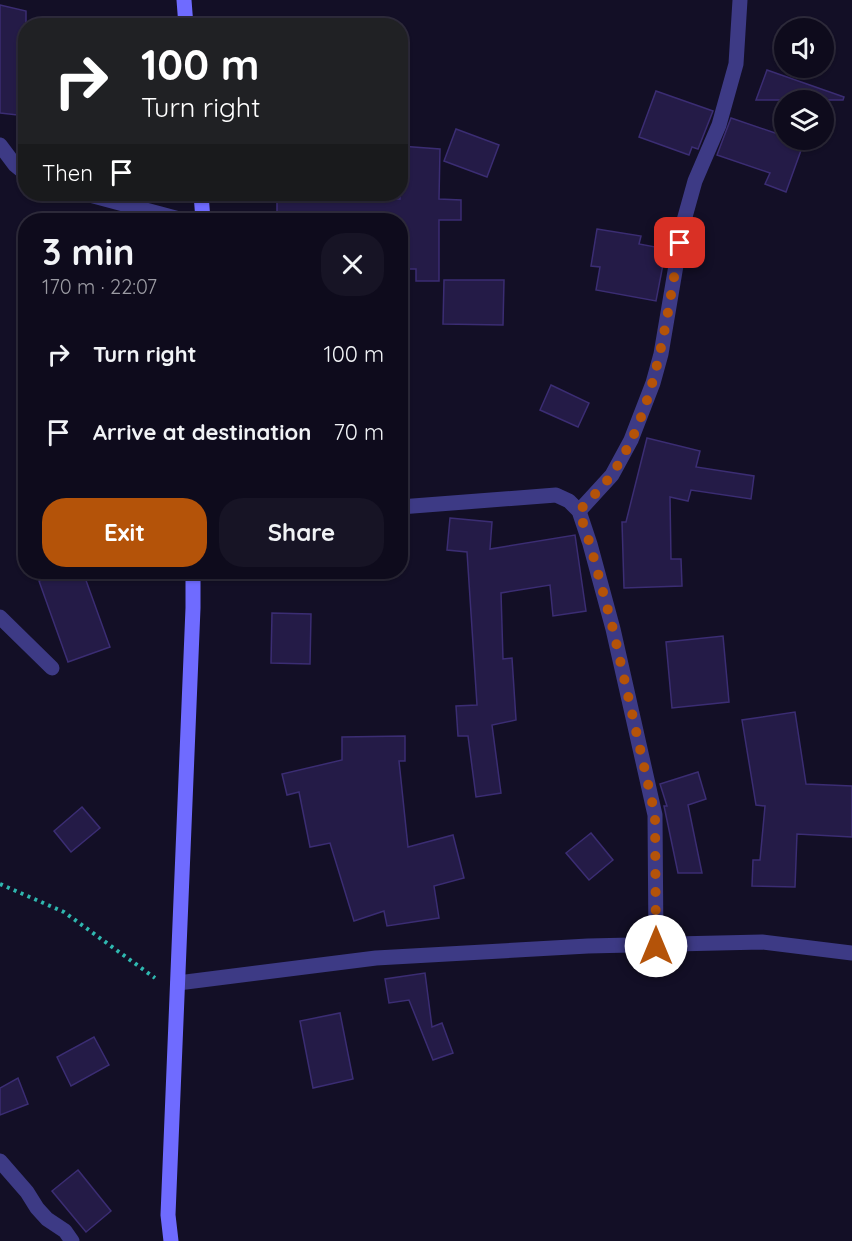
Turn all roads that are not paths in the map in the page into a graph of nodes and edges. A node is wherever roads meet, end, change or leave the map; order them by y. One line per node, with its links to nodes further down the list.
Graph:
1 (184, 0): 3 (main road)
2 (740, 0): 9 (street)
3 (185, 18)
4 (0, 145): 5 (street)
5 (18, 167)
6 (112, 201): 7 (street)
7 (157, 213)
8 (408, 506): 9 (street)
9 (579, 511): 13 (street)
10 (193, 579): 15 (main road)
11 (0, 617): 12 (street)
12 (52, 668)
13 (656, 946): 14 (street); 15 (street)
14 (852, 953)
15 (178, 989): 18 (main road)
16 (0, 1161): 17 (street)
17 (72, 1241)
18 (171, 1241)

